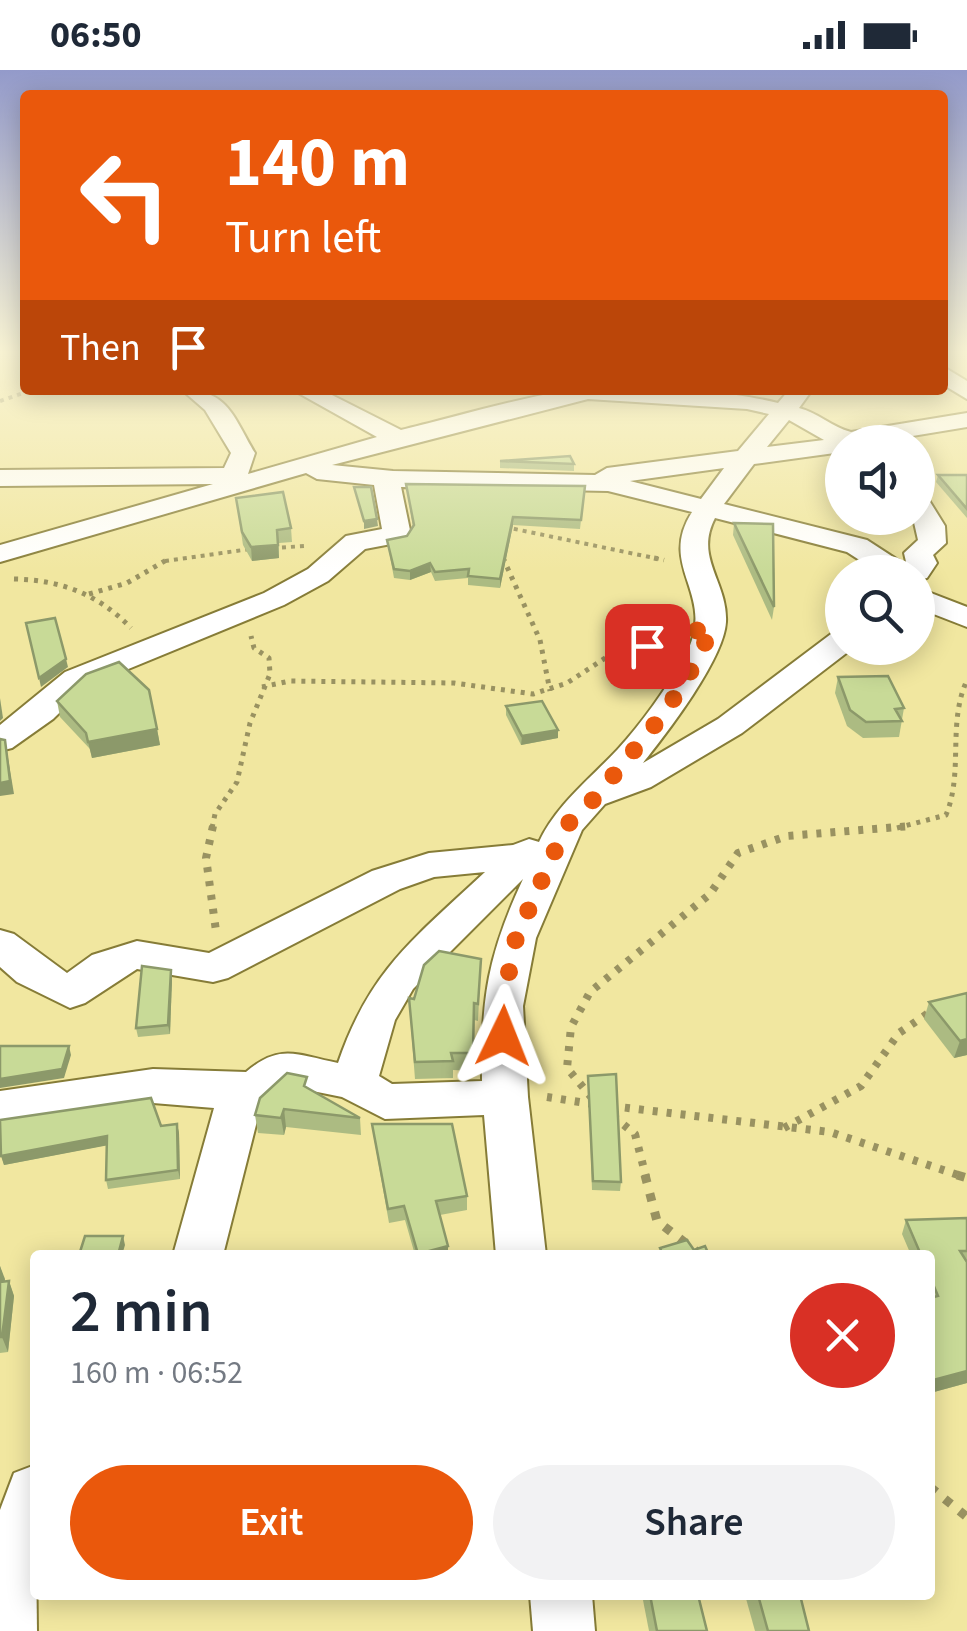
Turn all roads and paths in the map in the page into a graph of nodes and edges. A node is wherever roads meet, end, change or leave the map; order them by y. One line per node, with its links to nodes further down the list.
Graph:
1 (227, 427): 8 (street)
2 (376, 427): 5 (street)
3 (444, 427): 5 (street)
4 (770, 427): 7 (street)
5 (398, 438): 8 (street)
6 (825, 447): 7 (street)
7 (745, 459): 11 (street); 12 (street)
8 (256, 473): 9 (street); 10 (street); 17 (street)
9 (0, 478)
10 (386, 478): 11 (street); 16 (street)
11 (585, 479): 12 (street)
12 (703, 510): 18 (street); 20 (street)
13 (494, 527): 14 (path)
14 (528, 530): 20 (path); 31 (path)
15 (932, 535): 19 (street)
16 (356, 542): 22 (path); 24 (street)
17 (0, 554)
18 (870, 555)
19 (919, 555)
20 (695, 566): 26 (street)
21 (0, 580): 22 (path)
22 (89, 594): 27 (path)
23 (935, 604): 25 (street)
24 (233, 617): 27 (street); 30 (path)
25 (967, 618)
26 (711, 626): 31 (path); 33 (street)
27 (152, 651): 32 (street)
28 (825, 654): 33 (street)
29 (967, 680): 41 (path)
30 (262, 687): 31 (path); 36 (path)
31 (550, 692)
32 (0, 741)
33 (580, 812): 34 (street); 40 (street)
34 (522, 856): 36 (street); 38 (street)
35 (0, 944): 36 (street)
36 (213, 968)
37 (948, 1009): 43 (path)
38 (354, 1083): 39 (street); 40 (street)
39 (256, 1089): 42 (street); 45 (street)
40 (505, 1098): 41 (path); 46 (street)
41 (598, 1105): 43 (path); 47 (path)
42 (0, 1109)
43 (782, 1128): 44 (path)
44 (967, 1178)
45 (199, 1250)
46 (520, 1250)
47 (694, 1250)
48 (935, 1491): 50 (path)
49 (30, 1508): 52 (street)
50 (967, 1517)
51 (561, 1600): 53 (street)
52 (6, 1631)
53 (564, 1631)

